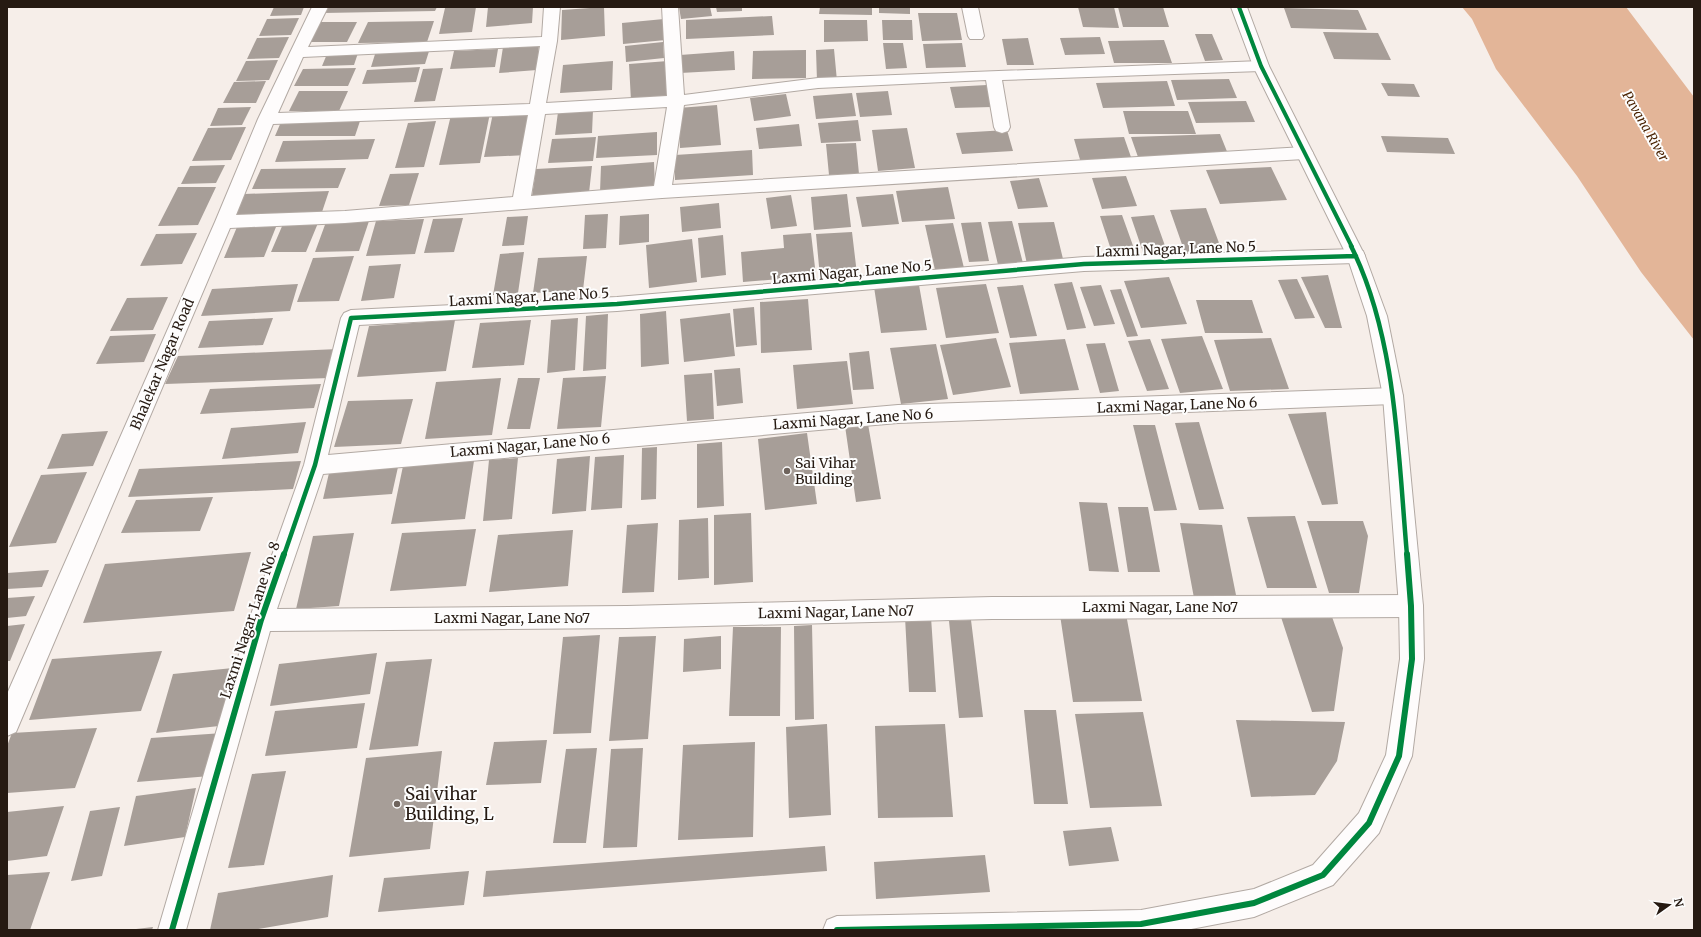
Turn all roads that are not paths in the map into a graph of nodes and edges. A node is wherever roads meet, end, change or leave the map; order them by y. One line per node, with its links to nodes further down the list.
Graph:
1 (320, 7): 8 (street, Bhalekar Nagar Road)
2 (552, 7): 7 (street)
3 (670, 7): 11 (street)
4 (970, 7): 6 (street)
5 (1239, 7): 9 (street)
6 (976, 36)
7 (550, 41): 8 (street); 12 (street)
8 (297, 52): 13 (street, Bhalekar Nagar Road)
9 (1261, 66): 10 (street); 15 (street)
10 (993, 75): 11 (street); 14 (street)
11 (676, 101): 12 (street); 16 (street)
12 (537, 109): 13 (street); 17 (street)
13 (266, 120): 18 (street, Bhalekar Nagar Road)
14 (1002, 127)
15 (1304, 153): 16 (street); 19 (street)
16 (662, 192): 17 (street)
17 (521, 202): 18 (street)
18 (224, 222): 25 (street, Bhalekar Nagar Road)
19 (1356, 256): 20 (street, Laxmi Nagar, Lane No 5); 21 (street)
20 (351, 318): 22 (street, Laxmi Nagar, Lane No. 8)
21 (1393, 396): 22 (street, Laxmi Nagar, Lane No 6); 23 (street)
22 (314, 465): 24 (street, Laxmi Nagar, Lane No. 8)
23 (1411, 606): 24 (street, Laxmi Nagar, Lane No7); 27 (street)
24 (261, 620): 26 (street, Laxmi Nagar, Lane No. 8)
25 (7, 723)
26 (172, 930)
27 (837, 930)

